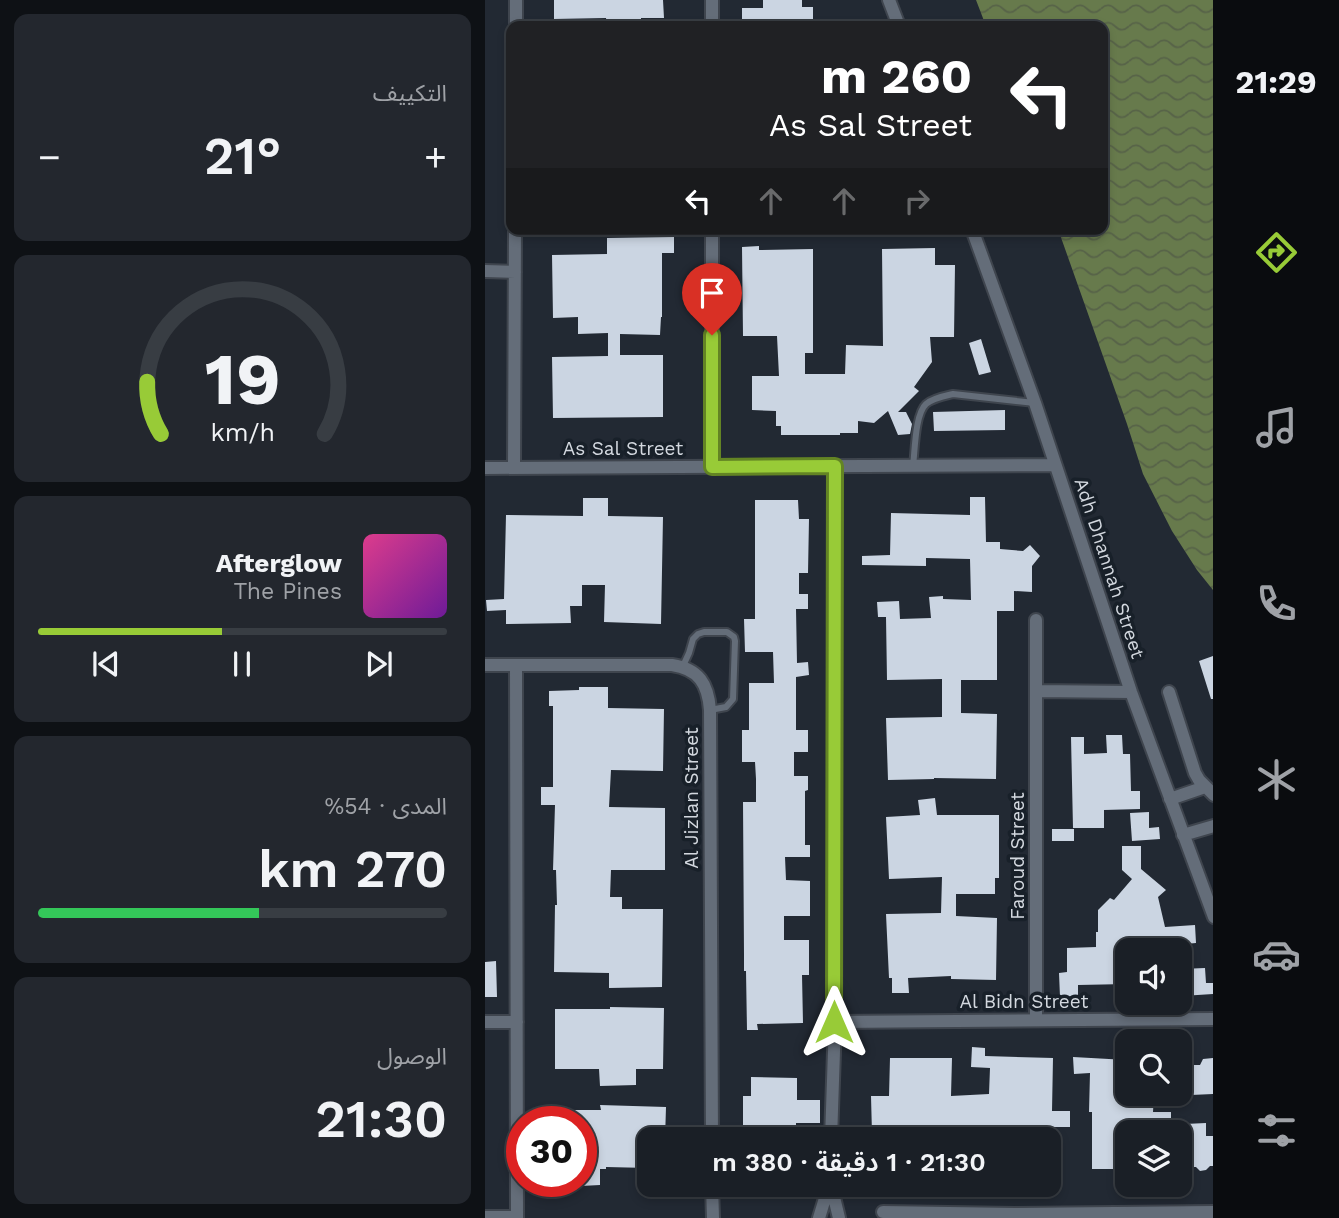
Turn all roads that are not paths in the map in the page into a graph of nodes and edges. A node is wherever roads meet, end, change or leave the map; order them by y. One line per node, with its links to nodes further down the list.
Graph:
1 (516, 0): 4 (street)
2 (712, 0): 5 (street)
3 (889, 0): 6 (street)
4 (516, 21)
5 (712, 21)
6 (897, 21)
7 (515, 235): 11 (street)
8 (712, 235): 17 (street)
9 (974, 235): 12 (street, Adh Dhannah Street)
10 (485, 271): 11 (street)
11 (515, 272): 16 (street)
12 (1035, 403): 13 (street, Adh Dhannah Street); 15 (lane)
13 (1055, 465): 15 (street, As Sal Street); 24 (street, Adh Dhannah Street)
14 (835, 466): 15 (street, As Sal Street); 17 (street, As Sal Street); 35 (street)
15 (913, 466)
16 (515, 467): 17 (street, As Sal Street); 18 (street, As Sal Street)
17 (712, 467)
18 (485, 468)
19 (1036, 620): 23 (street, Faroud Street)
20 (485, 665): 21 (street)
21 (516, 665): 22 (street); 36 (street)
22 (683, 666): 26 (street, Al Jizlan Street); 26 (lane)
23 (1036, 691): 24 (street); 33 (street, Faroud Street)
24 (1131, 692): 28 (street, Adh Dhannah Street)
25 (1169, 692): 27 (street)
26 (710, 710): 37 (street, Al Jizlan Street)
27 (1209, 791): 28 (street)
28 (1170, 799): 30 (street, Adh Dhannah Street)
29 (1213, 826): 30 (street)
30 (1183, 835): 31 (street, Adh Dhannah Street)
31 (1213, 918)
32 (1213, 1019): 33 (street, Al Bidn Street)
33 (1036, 1020): 35 (street, Al Bidn Street)
34 (485, 1022): 36 (street)
35 (834, 1022): 38 (street)
36 (517, 1023): 46 (street)
37 (712, 1127)
38 (831, 1127)
39 (713, 1197): 47 (street)
40 (826, 1197): 48 (street)
41 (833, 1197): 49 (street)
42 (883, 1212): 44 (street)
43 (1213, 1212): 44 (street)
44 (1015, 1216)
45 (485, 1217): 46 (street)
46 (517, 1218)
47 (713, 1218)
48 (819, 1218)
49 (839, 1218)

